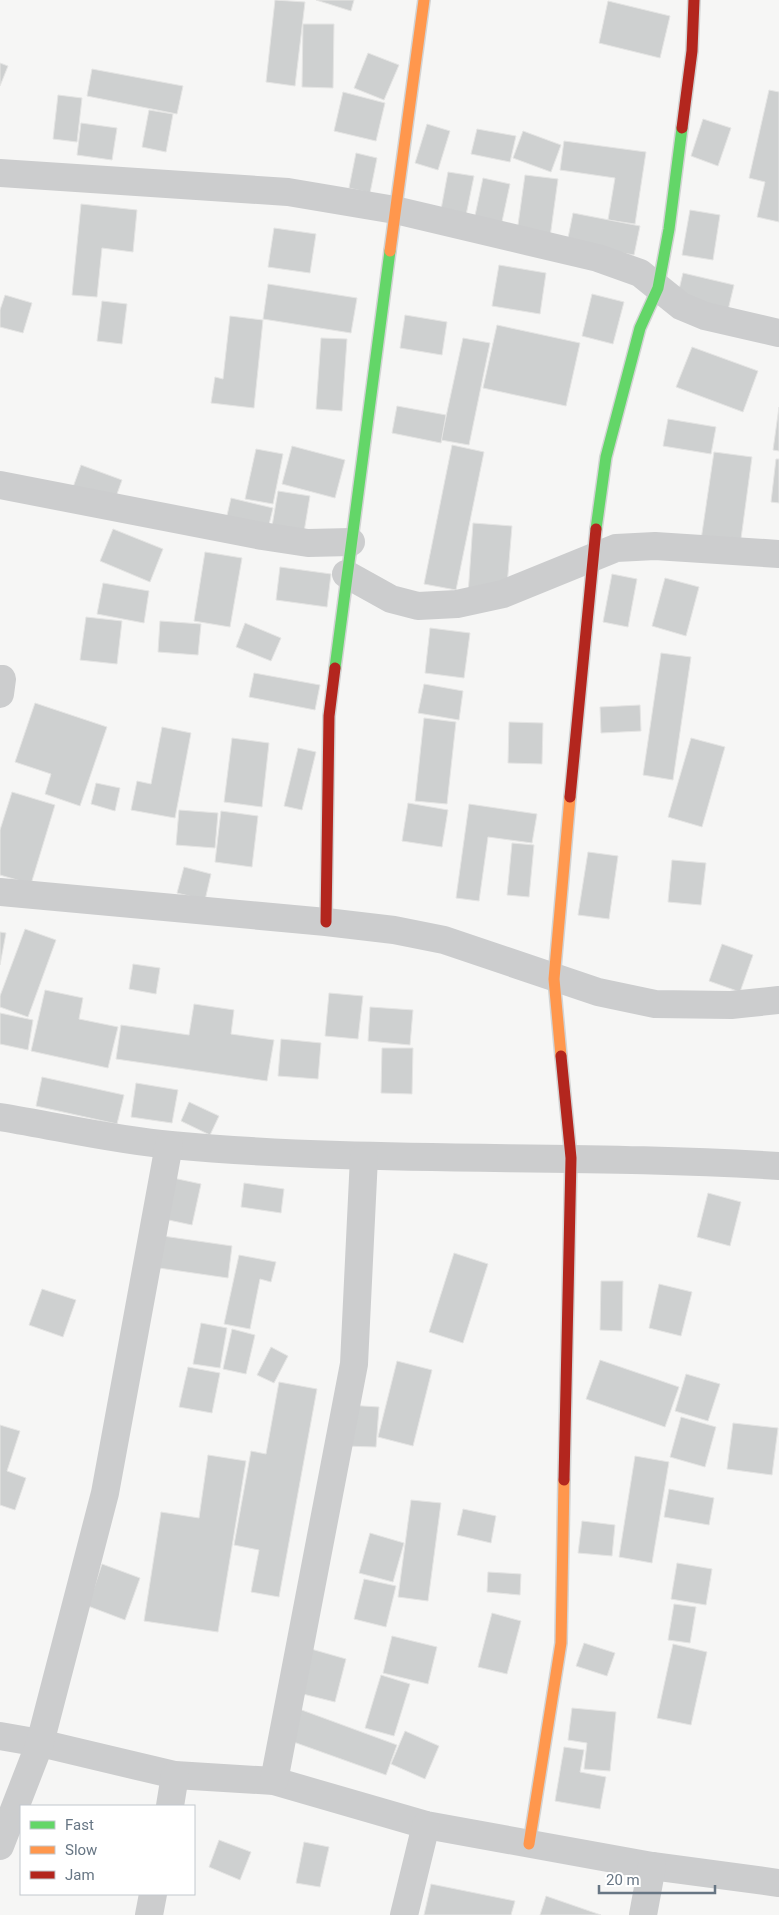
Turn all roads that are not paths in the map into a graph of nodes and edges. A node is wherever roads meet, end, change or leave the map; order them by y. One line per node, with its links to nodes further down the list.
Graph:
1 (424, 0): 4 (street)
2 (694, 0): 5 (street)
3 (0, 173): 4 (street)
4 (395, 210): 5 (street); 8 (street)
5 (658, 288): 6 (street); 10 (street)
6 (779, 333)
7 (0, 485): 8 (street)
8 (351, 542): 11 (street)
9 (779, 554): 10 (street)
10 (593, 556): 11 (street); 14 (street)
11 (346, 574): 13 (street)
12 (0, 892): 13 (street)
13 (326, 922): 14 (street)
14 (554, 979): 15 (street); 19 (street)
15 (779, 1000)
16 (0, 1117): 17 (street)
17 (169, 1145): 18 (street); 22 (street)
18 (364, 1156): 19 (street); 24 (street)
19 (570, 1158): 20 (street); 27 (street)
20 (779, 1166)
21 (0, 1736): 22 (street)
22 (40, 1743): 23 (street); 28 (street)
23 (176, 1775): 24 (street); 25 (street)
24 (274, 1781): 26 (street)
25 (170, 1805)
26 (426, 1825): 27 (street); 33 (street)
27 (529, 1844): 29 (street)
28 (0, 1846)
29 (652, 1866): 30 (street); 34 (street)
30 (779, 1883)
31 (153, 1895): 32 (street)
32 (149, 1915)
33 (404, 1915)
34 (643, 1915)

